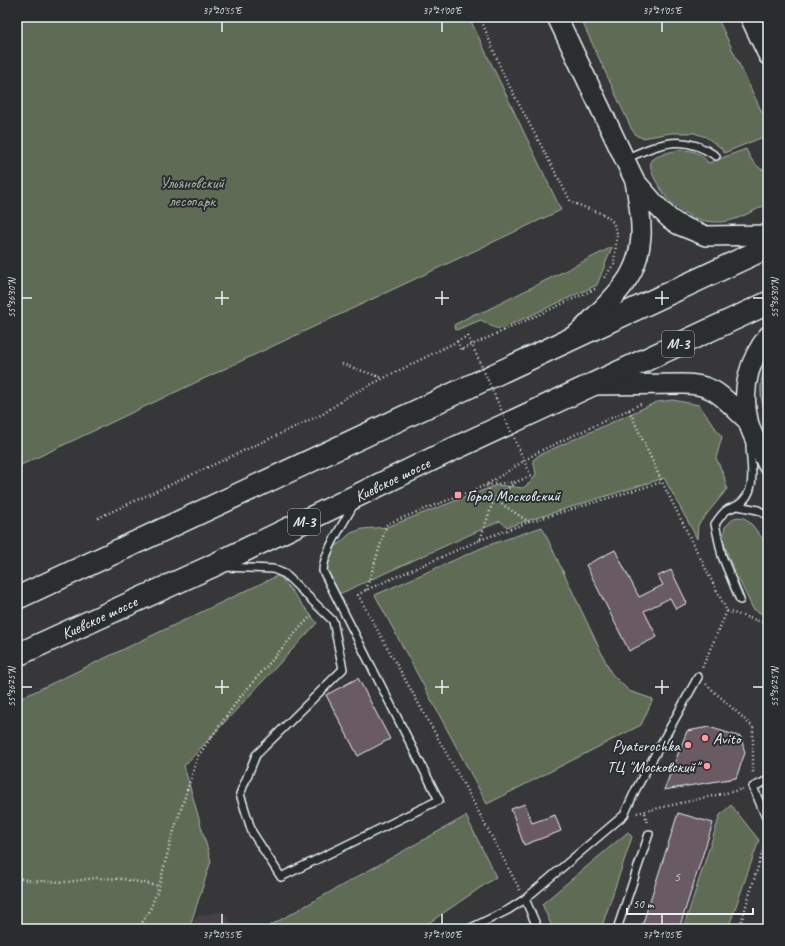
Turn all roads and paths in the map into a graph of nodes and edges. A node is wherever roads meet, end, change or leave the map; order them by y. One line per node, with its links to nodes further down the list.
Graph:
1 (480, 17): 11 (path)
2 (557, 17): 6 (main road)
3 (750, 17): 4 (main road)
4 (768, 55)
5 (716, 156): 6 (lane)
6 (624, 159): 7 (main road)
7 (635, 181): 8 (main road); 14 (main road)
8 (768, 235)
9 (768, 247): 14 (highway)
10 (602, 285): 11 (path)
11 (598, 287): 15 (path)
12 (768, 303): 18 (highway, Киевское шоссе / М-3)
13 (768, 336): 21 (main road)
14 (572, 338): 36 (highway)
15 (457, 341): 17 (path); 23 (path, bridge)
16 (342, 364): 17 (path)
17 (384, 378): 30 (path)
18 (589, 385): 21 (main road); 26 (highway, Киевское шоссе / М-3)
19 (648, 401): 20 (path)
20 (628, 410): 24 (path); 25 (path)
21 (750, 425): 22 (main road); 28 (lane)
22 (768, 465)
23 (516, 482): 25 (path); 27 (path)
24 (662, 482): 31 (path); 40 (path)
25 (486, 485): 27 (path); 34 (path)
26 (358, 496): 33 (highway, Киевское шоссе / М-3); 38 (lane)
27 (494, 499): 31 (path); 32 (path)
28 (738, 506): 29 (lane); 37 (lane)
29 (768, 516)
30 (98, 518)
31 (529, 522): 32 (path)
32 (480, 540): 34 (path)
33 (210, 567): 39 (lane); 42 (highway, Киевское шоссе / М-3)
34 (366, 590): 35 (path)
35 (358, 595): 38 (path); 52 (path)
36 (17, 598)
37 (740, 600)
38 (339, 603): 39 (lane)
39 (322, 611): 51 (path)
40 (728, 611): 41 (path); 43 (path)
41 (768, 624)
42 (17, 655)
43 (698, 677): 45 (path); 46 (lane)
44 (768, 780): 45 (lane)
45 (753, 787): 46 (path); 47 (lane)
46 (624, 814): 52 (lane)
47 (768, 822)
48 (649, 834): 56 (lane)
49 (768, 834): 57 (path)
50 (17, 878): 51 (path)
51 (159, 886): 53 (path)
52 (525, 899): 54 (lane); 55 (lane)
53 (138, 929)
54 (469, 929)
55 (538, 929)
56 (617, 929)
57 (739, 929)

